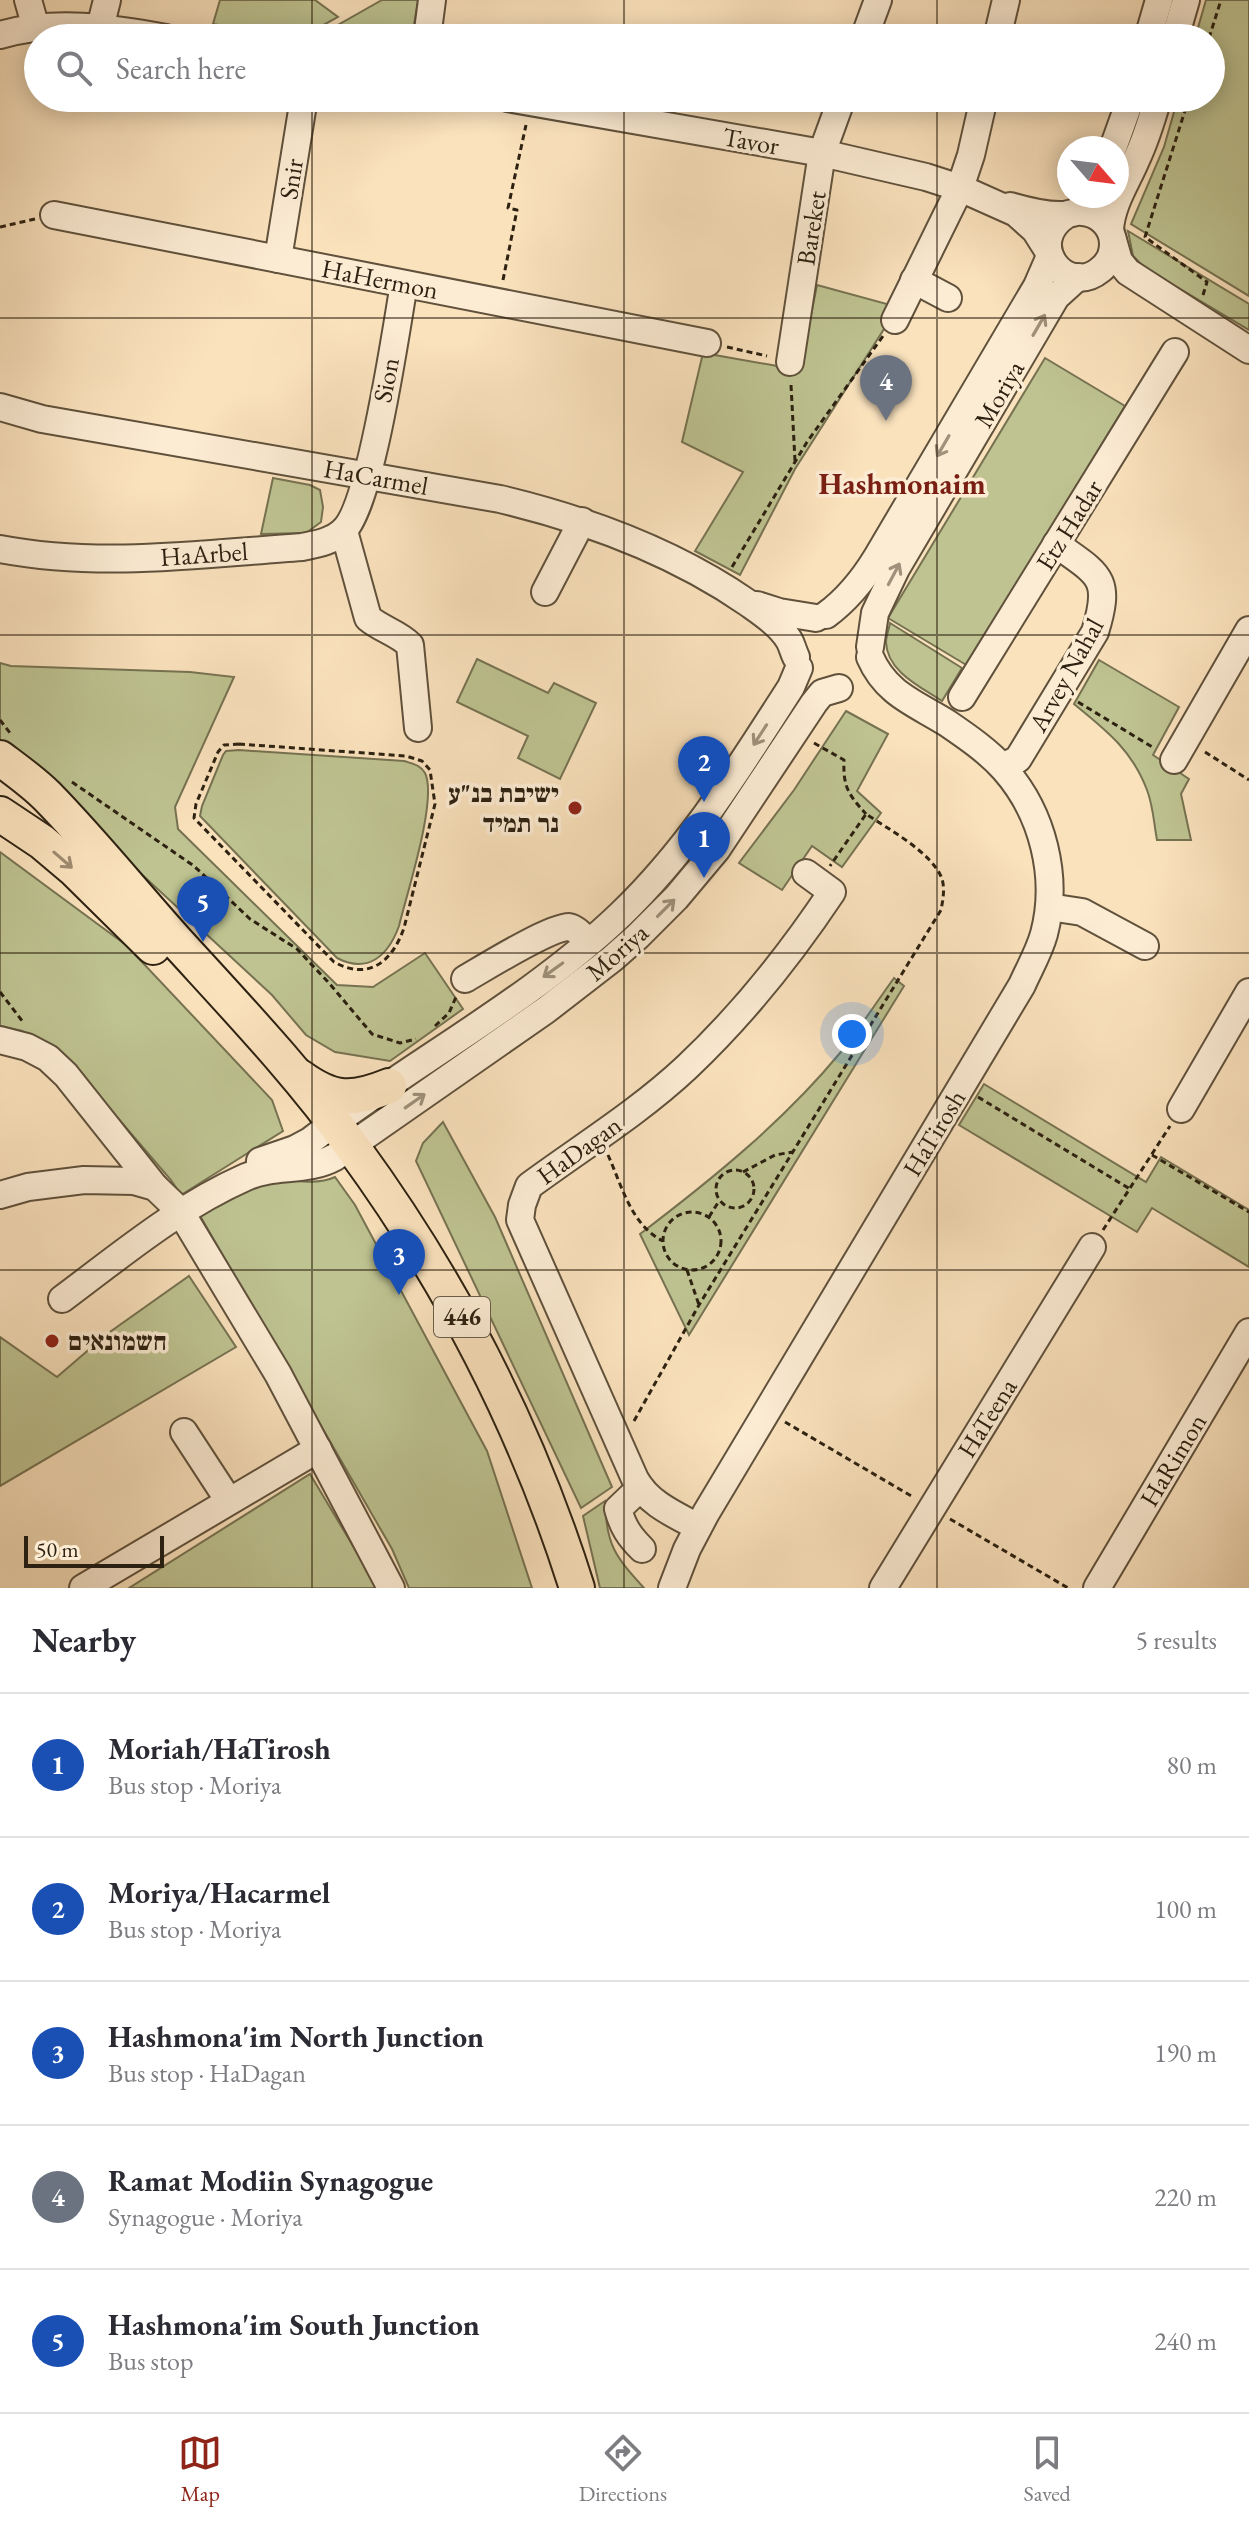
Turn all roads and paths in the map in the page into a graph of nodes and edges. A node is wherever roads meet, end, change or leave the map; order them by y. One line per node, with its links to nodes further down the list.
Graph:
1 (28, 0): 10 (street)
2 (107, 0): 11 (street)
3 (457, 0): 9 (street)
4 (878, 0): 13 (street)
5 (1006, 0): 14 (street)
6 (1159, 0): 15 (street)
7 (1186, 0): 16 (street)
8 (1221, 0): 17 (path)
9 (431, 4): 12 (street)
10 (35, 24)
11 (101, 24)
12 (429, 24)
13 (869, 24)
14 (1000, 24)
15 (1152, 24)
16 (1179, 24)
17 (1213, 24)
18 (24, 29): 19 (street)
19 (0, 35)
20 (302, 112): 39 (street, Snir)
21 (518, 112): 45 (path)
22 (588, 112): 29 (street, Tavor)
23 (837, 112): 29 (street, Bareket)
24 (981, 112): 30 (street)
25 (1126, 112): 28 (street)
26 (1153, 112): 37 (street)
27 (1185, 112): 46 (path)
28 (1117, 136)
29 (822, 153): 30 (street, Tavor); 51 (street, Bareket)
30 (960, 188): 31 (street, Tavor); 41 (street)
31 (991, 201): 32 (street, Tavor); 38 (street, Tavor)
32 (1069, 208)
33 (1074, 208): 38 (street)
34 (1078, 208): 37 (street)
35 (54, 215): 36 (path); 39 (street, HaHermon)
36 (0, 227)
37 (1111, 235): 40 (street); 43 (street)
38 (1048, 252): 40 (street); 61 (street, Moriya, one-way to 61)
39 (278, 259): 42 (street, HaHermon)
40 (1082, 277): 43 (street); 63 (street, Moriya, one-way to 40)
41 (914, 280): 44 (street); 47 (street)
42 (404, 284): 45 (street, HaHermon); 54 (street, Sion)
43 (1145, 285): 46 (street)
44 (948, 298)
45 (499, 302): 48 (street, HaHermon)
46 (1196, 317): 49 (street)
47 (895, 320): 53 (path)
48 (707, 343): 51 (path)
49 (1249, 350)
50 (1175, 352): 57 (street, Etz Hadar)
51 (790, 362): 53 (path)
52 (0, 407): 54 (street, HaCarmel)
53 (795, 461): 59 (path)
54 (368, 476): 55 (street, HaCarmel); 56 (street)
55 (582, 521): 59 (street, HaCarmel); 60 (street)
56 (344, 531): 58 (street, HaArbel); 70 (street)
57 (1056, 544): 66 (street, Arvey Nahal); 67 (street, Etz Hadar)
58 (0, 549)
59 (728, 590): 61 (street, HaCarmel); 64 (street, HaCarmel)
60 (545, 592)
61 (821, 616): 63 (street); 64 (street)
62 (1249, 630): 73 (street)
63 (870, 652): 65 (street); 68 (street, HaTirosh)
64 (797, 662): 65 (street); 82 (street, Moriya, one-way to 82)
65 (845, 686): 68 (street, HaTirosh); 71 (street, Moriya)
66 (1060, 690): 73 (path); 74 (street, Arvey Nahal)
67 (962, 697)
68 (906, 699): 74 (street, HaTirosh)
69 (0, 720): 72 (path)
70 (418, 728)
71 (795, 732): 78 (path); 94 (street, Moriya, one-way to 71)
72 (8, 748): 89 (main road, 446)
73 (1180, 750): 75 (path)
74 (1003, 767): 80 (street, HaTirosh)
75 (1249, 780)
76 (71, 782): 87 (path)
77 (0, 814): 94 (main road, 446, one-way to 94)
78 (866, 814): 79 (path); 95 (path)
79 (819, 882): 93 (street, HaDagan)
80 (1049, 907): 83 (street); 91 (street, HaTirosh)
81 (404, 928): 81 (path)
82 (589, 942): 84 (street); 90 (street, Moriya, one-way to 90)
83 (1145, 946)
84 (465, 979): 86 (path)
85 (1249, 992): 92 (street)
86 (431, 1030)
87 (422, 1038)
88 (0, 1040): 98 (street)
89 (289, 1068): 90 (main road); 94 (main road, 446)
90 (389, 1086): 94 (street, Moriya)
91 (961, 1087): 99 (path); 111 (street, HaTirosh)
92 (1181, 1109): 96 (path)
93 (599, 1135): 105 (path); 113 (street, HaDagan)
94 (334, 1140): 102 (street); 122 (main road, 446); 123 (main road, 446)
95 (793, 1152): 97 (path); 109 (path)
96 (1152, 1155): 99 (path); 103 (path)
97 (743, 1172): 101 (path); 101 (path)
98 (155, 1187): 100 (street); 102 (street)
99 (1130, 1189): 106 (path)
100 (0, 1195)
101 (719, 1201): 104 (path)
102 (180, 1211): 108 (street); 114 (street)
103 (1249, 1212)
104 (709, 1217): 105 (path); 107 (path)
105 (663, 1241): 107 (path)
106 (1092, 1247): 117 (street, HaTeena)
107 (687, 1270): 109 (path)
108 (62, 1299)
109 (699, 1305): 113 (path)
110 (1249, 1332): 127 (street, HaRimon)
111 (767, 1412): 117 (path); 118 (street, HaTirosh)
112 (184, 1432): 116 (street)
113 (620, 1446): 115 (street, HaDagan)
114 (318, 1449): 116 (street); 121 (street)
115 (640, 1488): 118 (street, HaDagan); 119 (street)
116 (229, 1501): 120 (street)
117 (932, 1508): 125 (street, HaTeena); 126 (path)
118 (698, 1527): 124 (street, HaTirosh)
119 (642, 1549)
120 (83, 1588)
121 (391, 1588)
122 (559, 1588)
123 (577, 1588)
124 (672, 1588)
125 (883, 1588)
126 (1068, 1588)
127 (1097, 1588)

